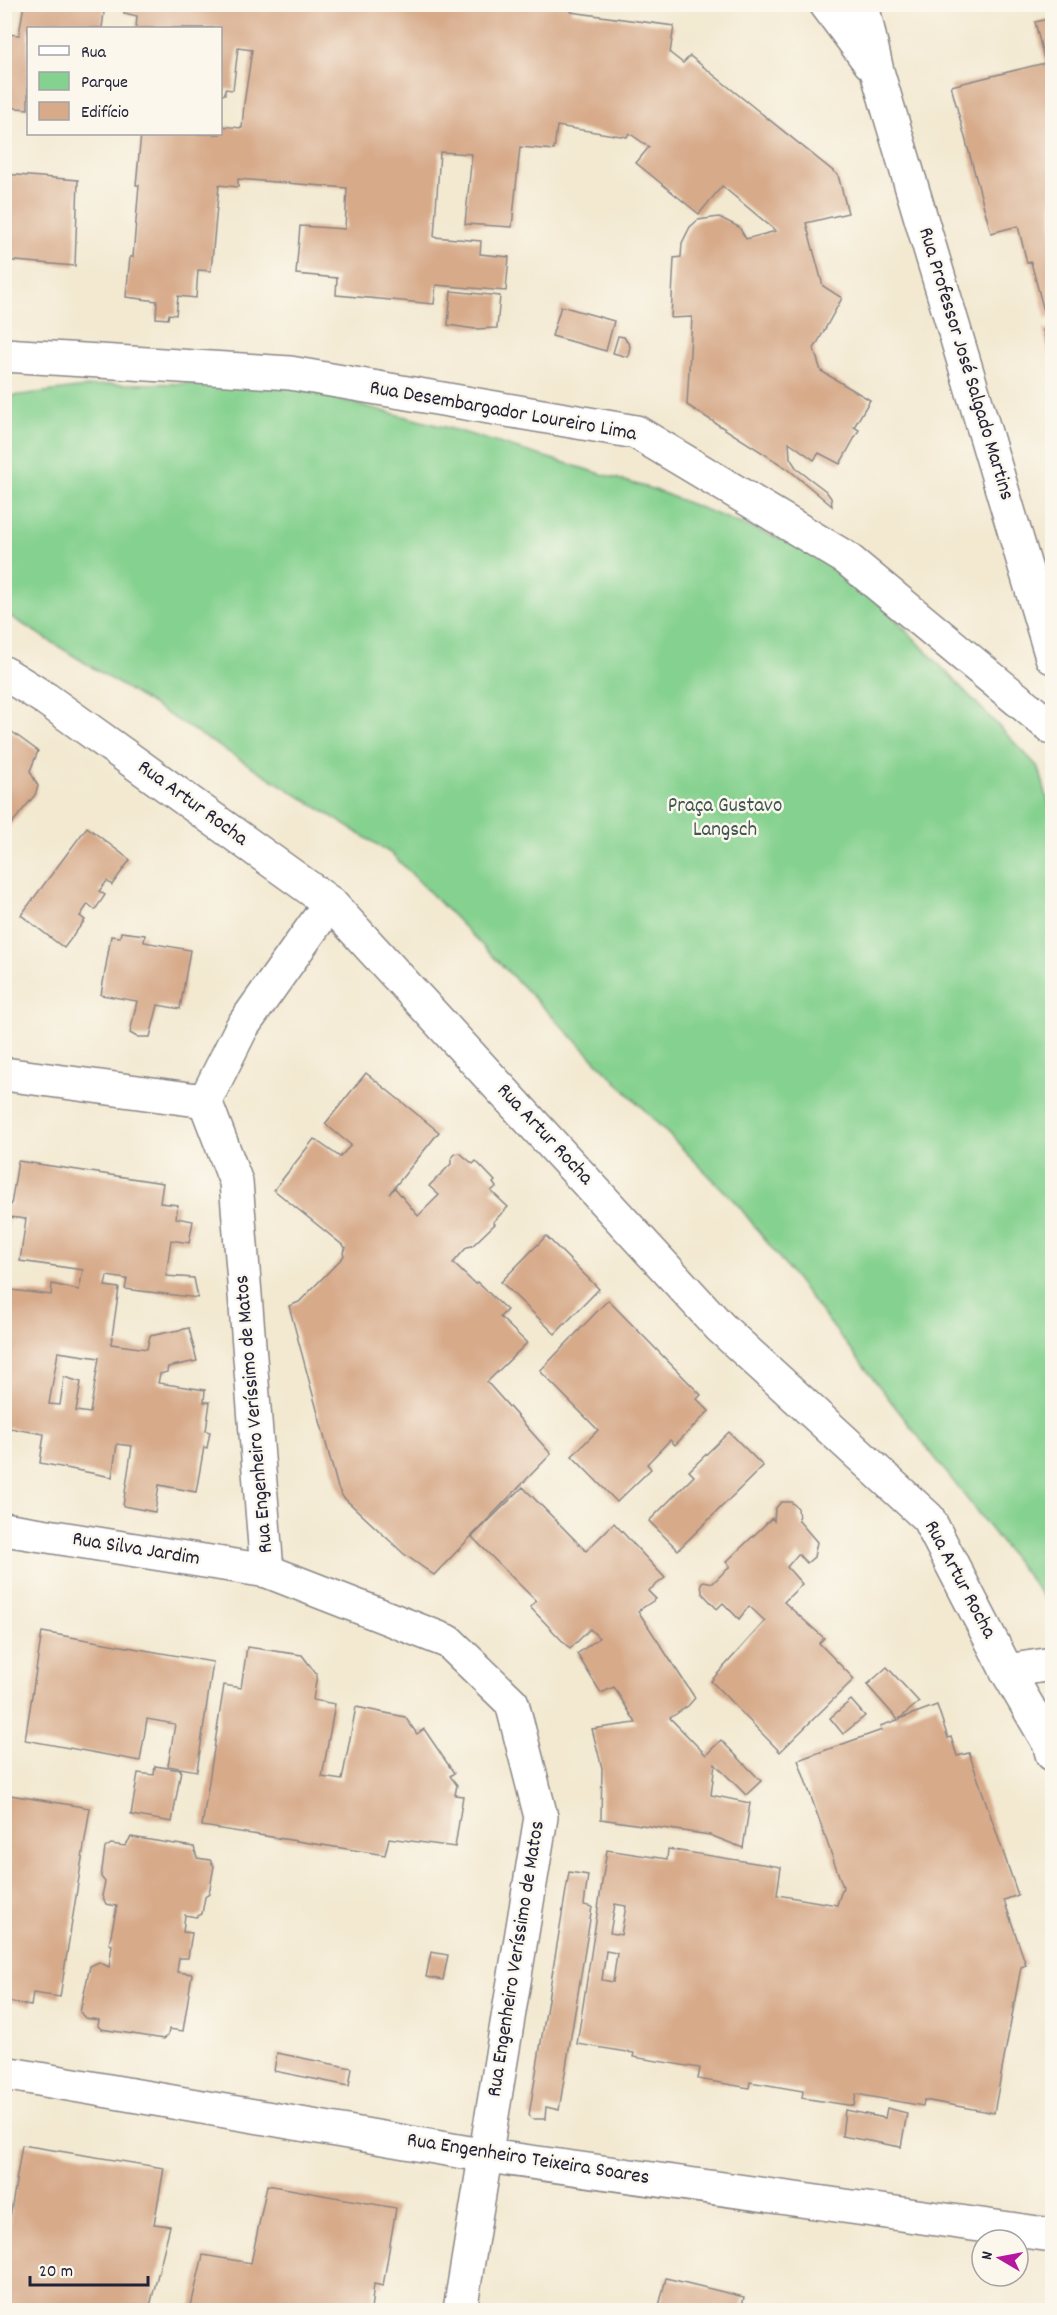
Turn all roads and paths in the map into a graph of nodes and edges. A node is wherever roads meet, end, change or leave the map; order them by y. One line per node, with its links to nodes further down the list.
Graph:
1 (826, 4): 3 (street, Rua Professor José Salgado Martins)
2 (862, 4): 3 (street, Rua Professor José Salgado Martins)
3 (877, 71): 5 (street, Rua Professor José Salgado Martins)
4 (4, 355): 7 (street, Rua Desembargador Loureiro Lima)
5 (1053, 657)
6 (4, 673): 8 (street, Rua Artur Rocha)
7 (1053, 728)
8 (330, 903): 10 (street); 14 (street, Rua Artur Rocha)
9 (4, 1074): 10 (street)
10 (205, 1101): 12 (street, Rua Engenheiro Veríssimo de Matos)
11 (4, 1529): 12 (street, Rua Silva Jardim)
12 (267, 1571): 17 (street, Rua Engenheiro Veríssimo de Matos)
13 (1053, 1664): 14 (street)
14 (1007, 1671): 15 (street, Rua Artur Rocha)
15 (1053, 1754)
16 (4, 2073): 17 (street, Rua Engenheiro Teixeira Soares)
17 (487, 2156): 18 (street, Rua Engenheiro Teixeira Soares); 19 (street, Rua Engenheiro Veríssimo de Matos)
18 (1053, 2235)
19 (460, 2310)

